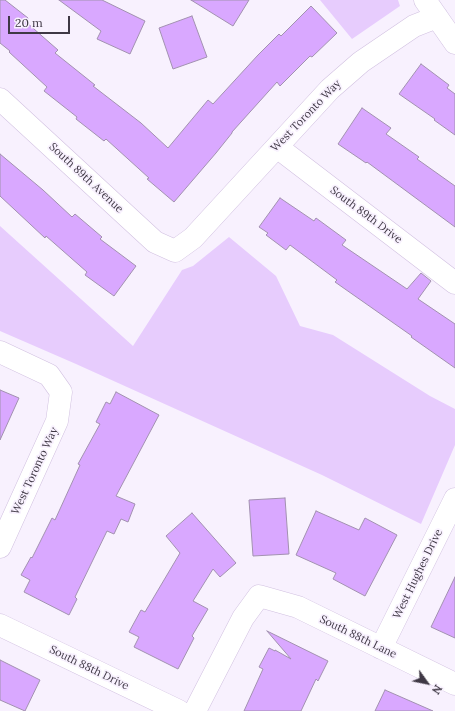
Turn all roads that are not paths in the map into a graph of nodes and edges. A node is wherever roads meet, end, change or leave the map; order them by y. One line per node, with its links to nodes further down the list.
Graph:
1 (431, 9): 2 (street); 4 (street, West Toronto Way)
2 (455, 43)
3 (0, 98): 5 (street, South 89th Avenue)
4 (277, 147): 5 (street, West Toronto Way); 6 (street, South 89th Drive)
5 (175, 250)
6 (455, 283)
7 (0, 352): 9 (street, West Toronto Way)
8 (455, 499): 11 (street, West Hughes Drive)
9 (0, 547)
10 (0, 625): 13 (street, South 88th Drive)
11 (381, 648): 12 (street, South 88th Lane); 14 (street, South 88th Lane)
12 (455, 684)
13 (179, 711)
14 (195, 711)

